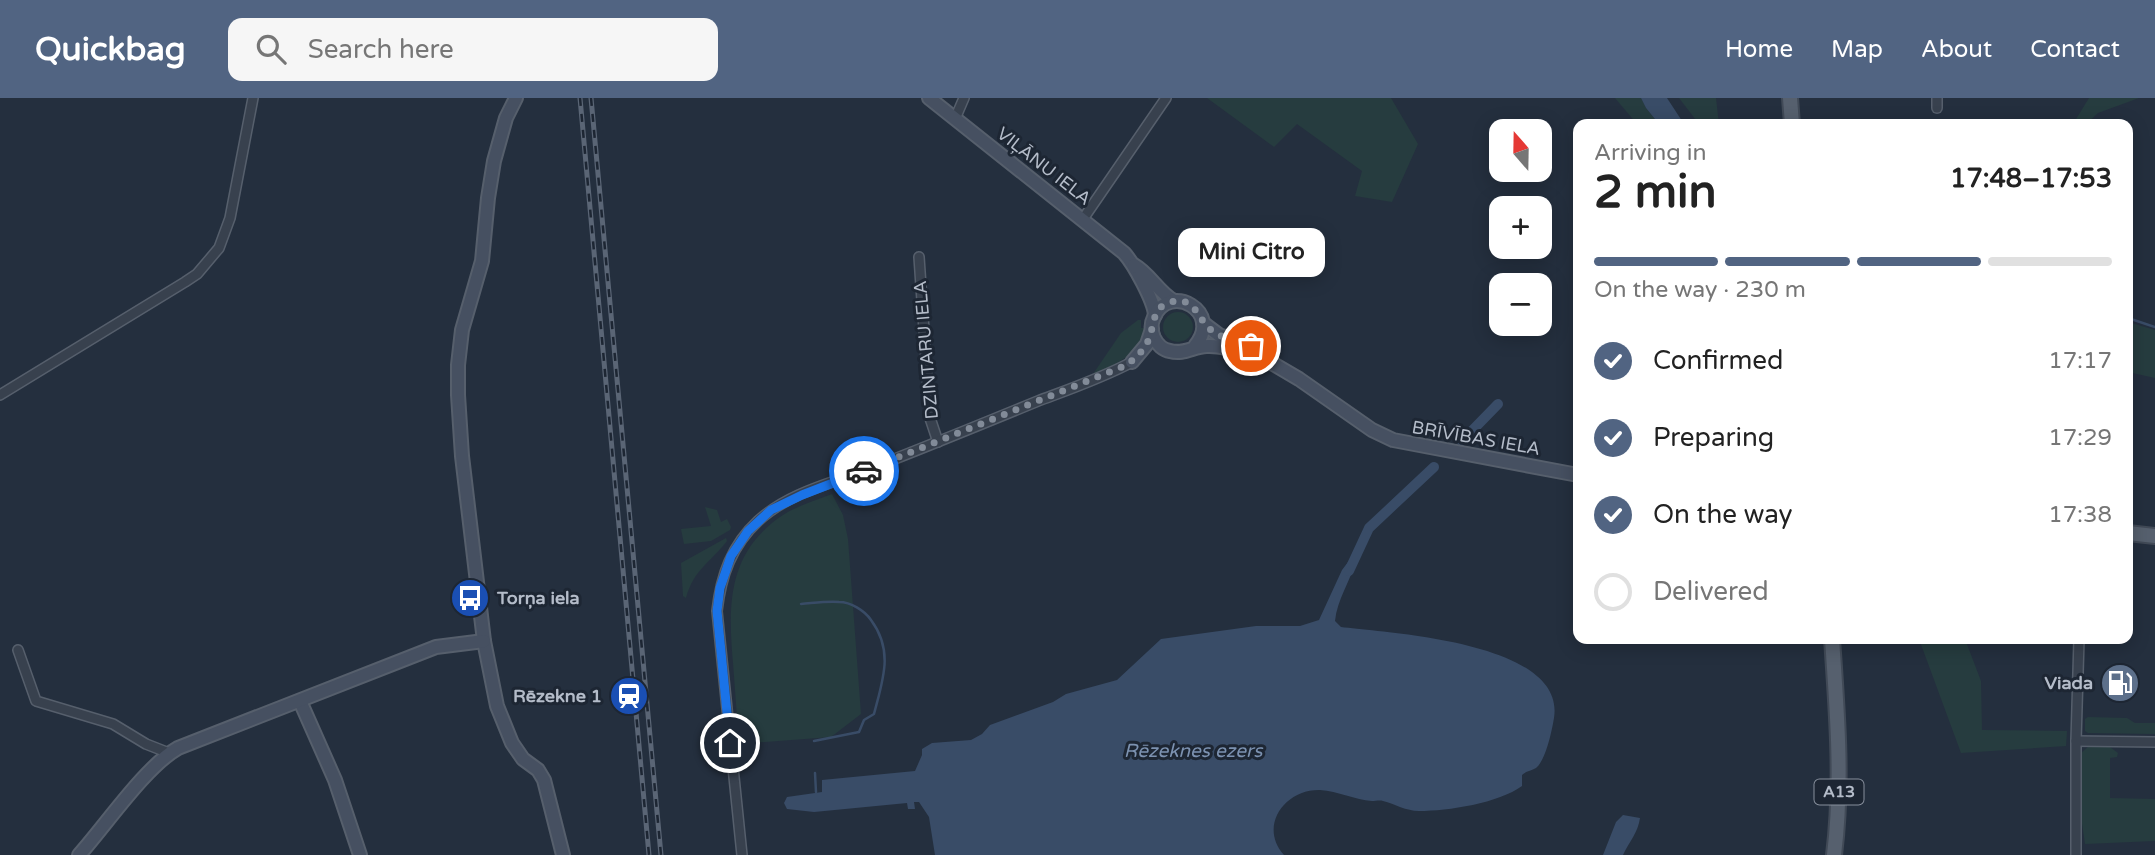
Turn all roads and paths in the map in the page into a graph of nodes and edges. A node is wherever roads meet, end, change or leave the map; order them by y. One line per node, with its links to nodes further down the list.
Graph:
1 (253, 98): 20 (street)
2 (516, 98): 25 (street)
3 (929, 98): 7 (street, VIĻĀNU IELA)
4 (964, 98): 7 (street)
5 (1166, 98): 9 (street)
6 (1790, 98): 8 (main road)
7 (955, 119): 9 (street, VIĻĀNU IELA)
8 (1792, 119)
9 (1083, 219): 11 (street, VIĻĀNU IELA)
10 (919, 257): 21 (street, DZINTARU IELA)
11 (1134, 265): 12 (street, VIĻĀNU IELA); 13 (street)
12 (1174, 301): 13 (street); 14 (street)
13 (1155, 315): 15 (street)
14 (1203, 323): 16 (street); 18 (street)
15 (1152, 329): 17 (street); 19 (street)
16 (1195, 346): 17 (street); 18 (street)
17 (1165, 349): 19 (street)
18 (1265, 359): 22 (street, BRĪVĪBAS IELA)
19 (1132, 362): 21 (street)
20 (0, 395)
21 (938, 442): 36 (street)
22 (1573, 474)
23 (2133, 534): 24 (main road)
24 (2155, 536)
25 (484, 641): 29 (street); 35 (street)
26 (1832, 644): 37 (main road, A13)
27 (2079, 644): 30 (street)
28 (18, 650): 32 (street)
29 (300, 701): 32 (street); 34 (street)
30 (2076, 741): 31 (street); 38 (street)
31 (2155, 742)
32 (169, 754): 33 (street)
33 (79, 855)
34 (360, 855)
35 (564, 855)
36 (742, 855)
37 (1834, 855)
38 (2076, 855)

